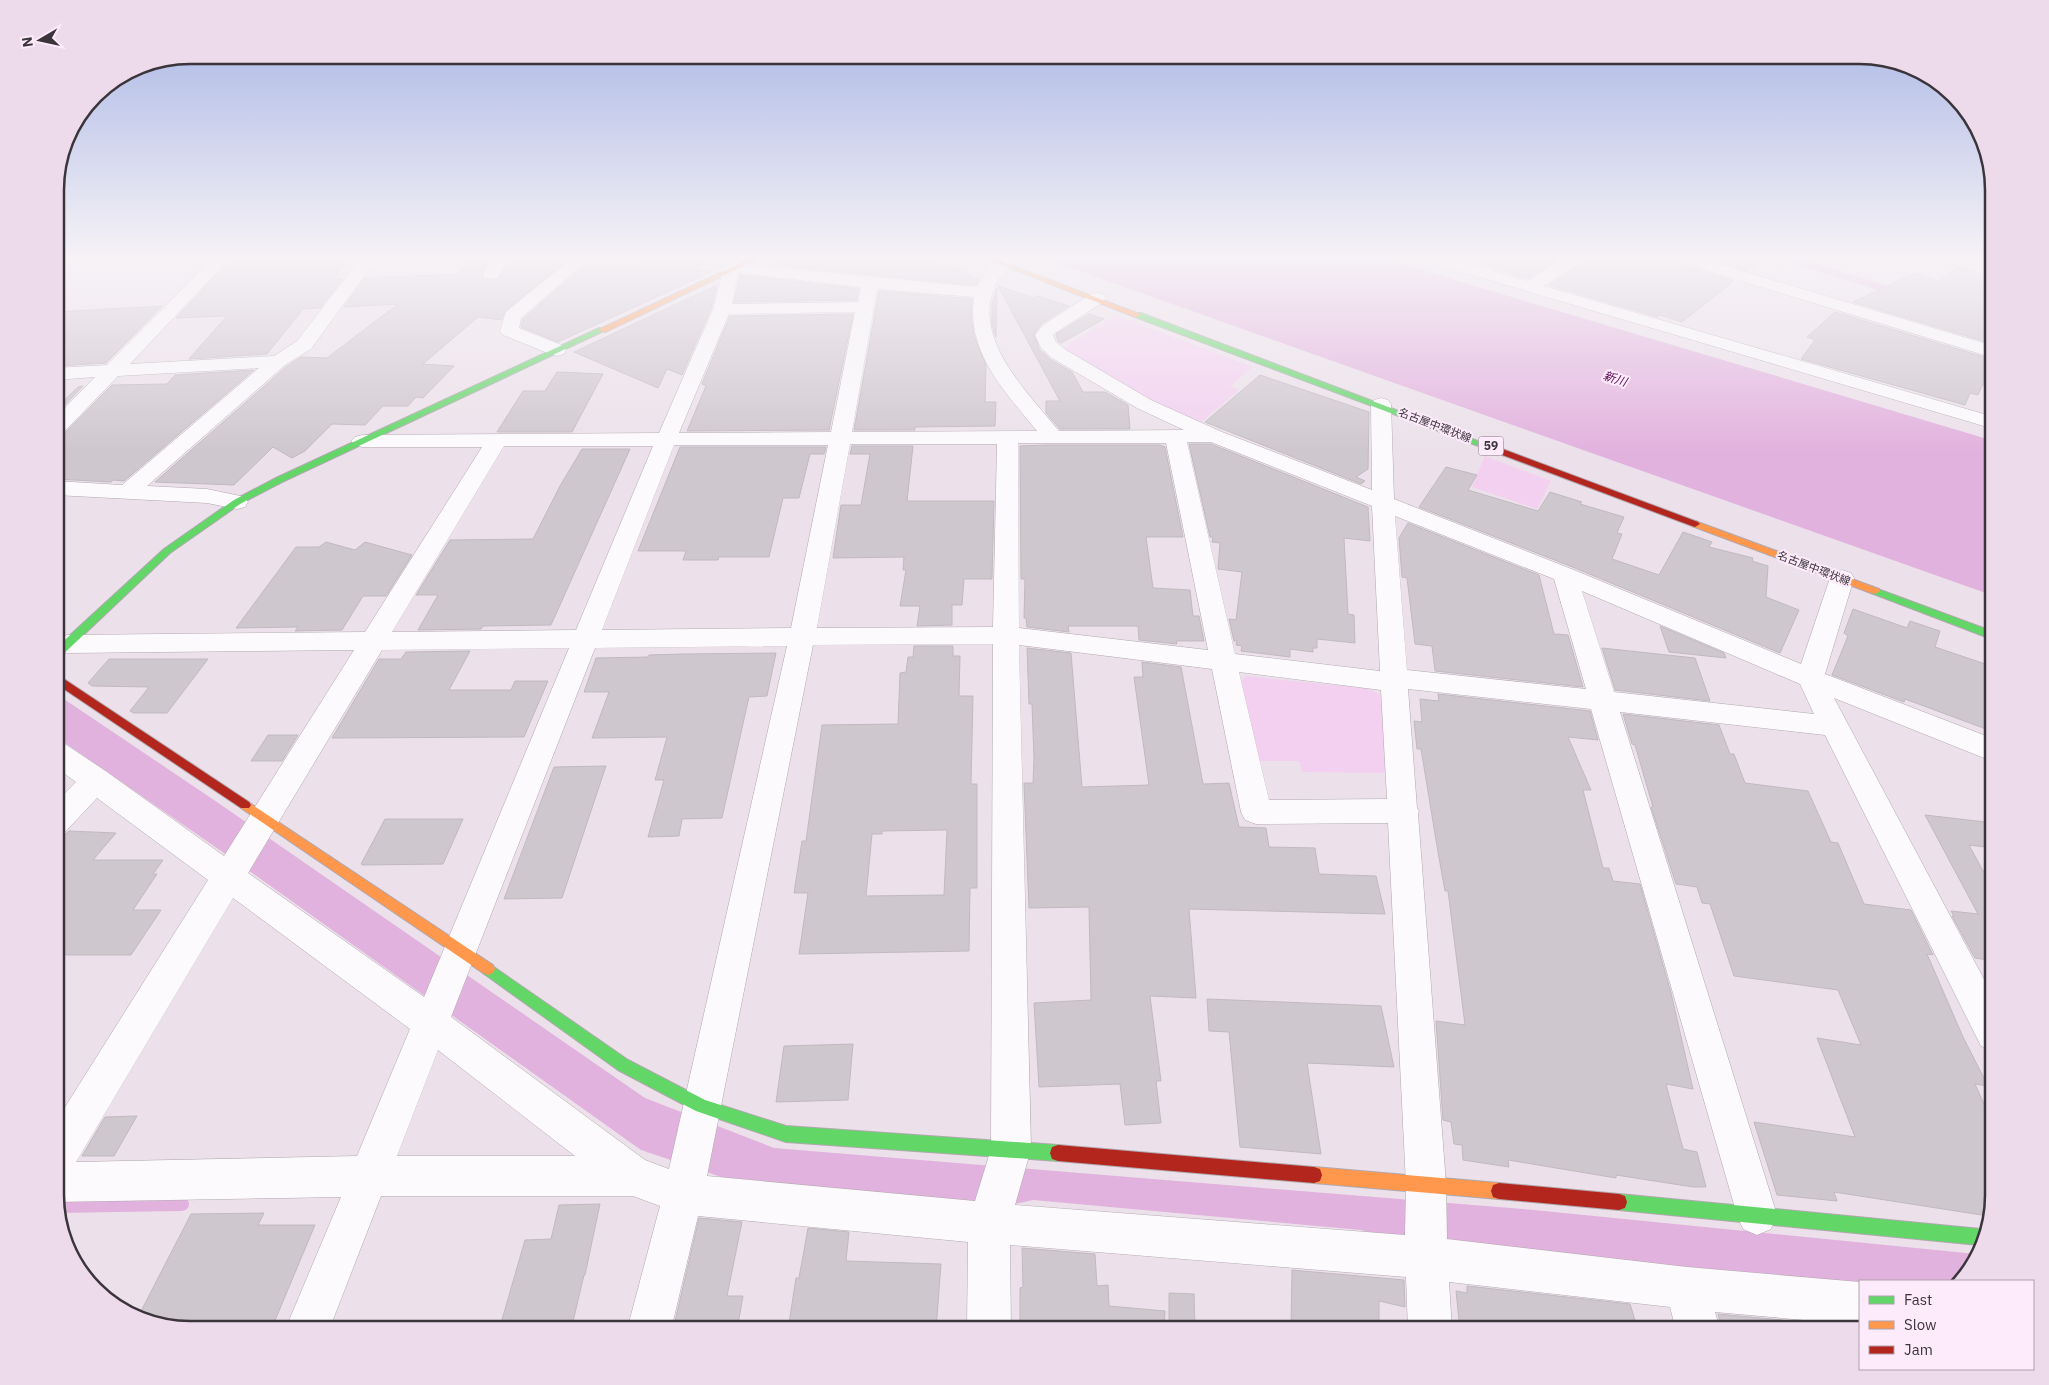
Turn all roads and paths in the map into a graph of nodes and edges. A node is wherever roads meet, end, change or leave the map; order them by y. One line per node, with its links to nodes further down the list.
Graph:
1 (160, 323): 15 (street)
2 (320, 323): 14 (street)
3 (511, 323): 13 (street)
4 (615, 323): 13 (street)
5 (716, 323): 26 (street)
6 (863, 323): 24 (street)
7 (982, 323): 22 (street)
8 (1059, 323): 20 (street)
9 (1163, 323): 17 (street, 名古屋中環状線 / 59)
10 (1652, 323): 18 (street)
11 (1897, 323): 12 (street)
12 (1985, 349)
13 (557, 350): 27 (street)
14 (278, 361): 15 (street); 29 (street)
15 (113, 371): 16 (street); 19 (street)
16 (64, 374)
17 (1381, 404): 31 (street); 33 (street, 名古屋中環状線 / 59)
18 (1985, 420)
19 (64, 421)
20 (1215, 436): 23 (street); 31 (street)
21 (1008, 437): 22 (street); 24 (street); 35 (street)
22 (1052, 437): 23 (street)
23 (1175, 437): 41 (street)
24 (840, 438): 26 (street); 36 (street)
25 (498, 440): 26 (street); 27 (street); 38 (street)
26 (666, 440): 37 (street)
27 (362, 441): 30 (street)
28 (64, 488): 29 (street)
29 (128, 491): 30 (street)
30 (237, 502): 39 (street)
31 (1383, 503): 32 (street); 43 (street)
32 (1565, 574): 42 (street); 45 (street)
33 (1842, 578): 34 (street, 名古屋中環状線 / 59); 42 (street)
34 (1985, 633)
35 (1006, 635): 36 (street); 41 (street); 59 (street)
36 (802, 637): 37 (street); 57 (street)
37 (586, 639): 38 (street); 54 (street)
38 (374, 641): 40 (street); 52 (street)
39 (64, 646)
40 (64, 649)
41 (1224, 662): 43 (street); 50 (street)
42 (1810, 678): 46 (street); 47 (street)
43 (1394, 680): 45 (street); 50 (street)
44 (64, 683): 52 (street)
45 (1603, 701): 46 (street); 66 (street)
46 (1835, 726): 56 (street)
47 (1985, 747)
48 (64, 758): 49 (street)
49 (96, 780): 51 (street); 53 (street)
50 (1404, 811): 64 (street)
51 (64, 814)
52 (262, 823): 53 (street); 54 (street)
53 (231, 873): 55 (street); 58 (street)
54 (458, 957): 55 (street); 57 (street)
55 (434, 1017): 60 (street); 61 (street)
56 (1985, 1017)
57 (701, 1111): 59 (street); 63 (street)
58 (64, 1144)
59 (1009, 1154): 64 (street); 65 (street)
60 (370, 1176): 61 (street); 62 (street); 71 (street)
61 (633, 1176): 63 (street)
62 (64, 1182)
63 (686, 1183): 65 (street); 72 (street)
64 (1426, 1189): 66 (street); 68 (street)
65 (991, 1214): 68 (street); 73 (street)
66 (1757, 1215): 67 (street)
67 (1978, 1237)
68 (1426, 1252): 69 (street); 74 (street)
69 (1687, 1288): 70 (street); 75 (street)
70 (1859, 1304)
71 (311, 1321)
72 (651, 1321)
73 (989, 1321)
74 (1430, 1321)
75 (1696, 1321)

